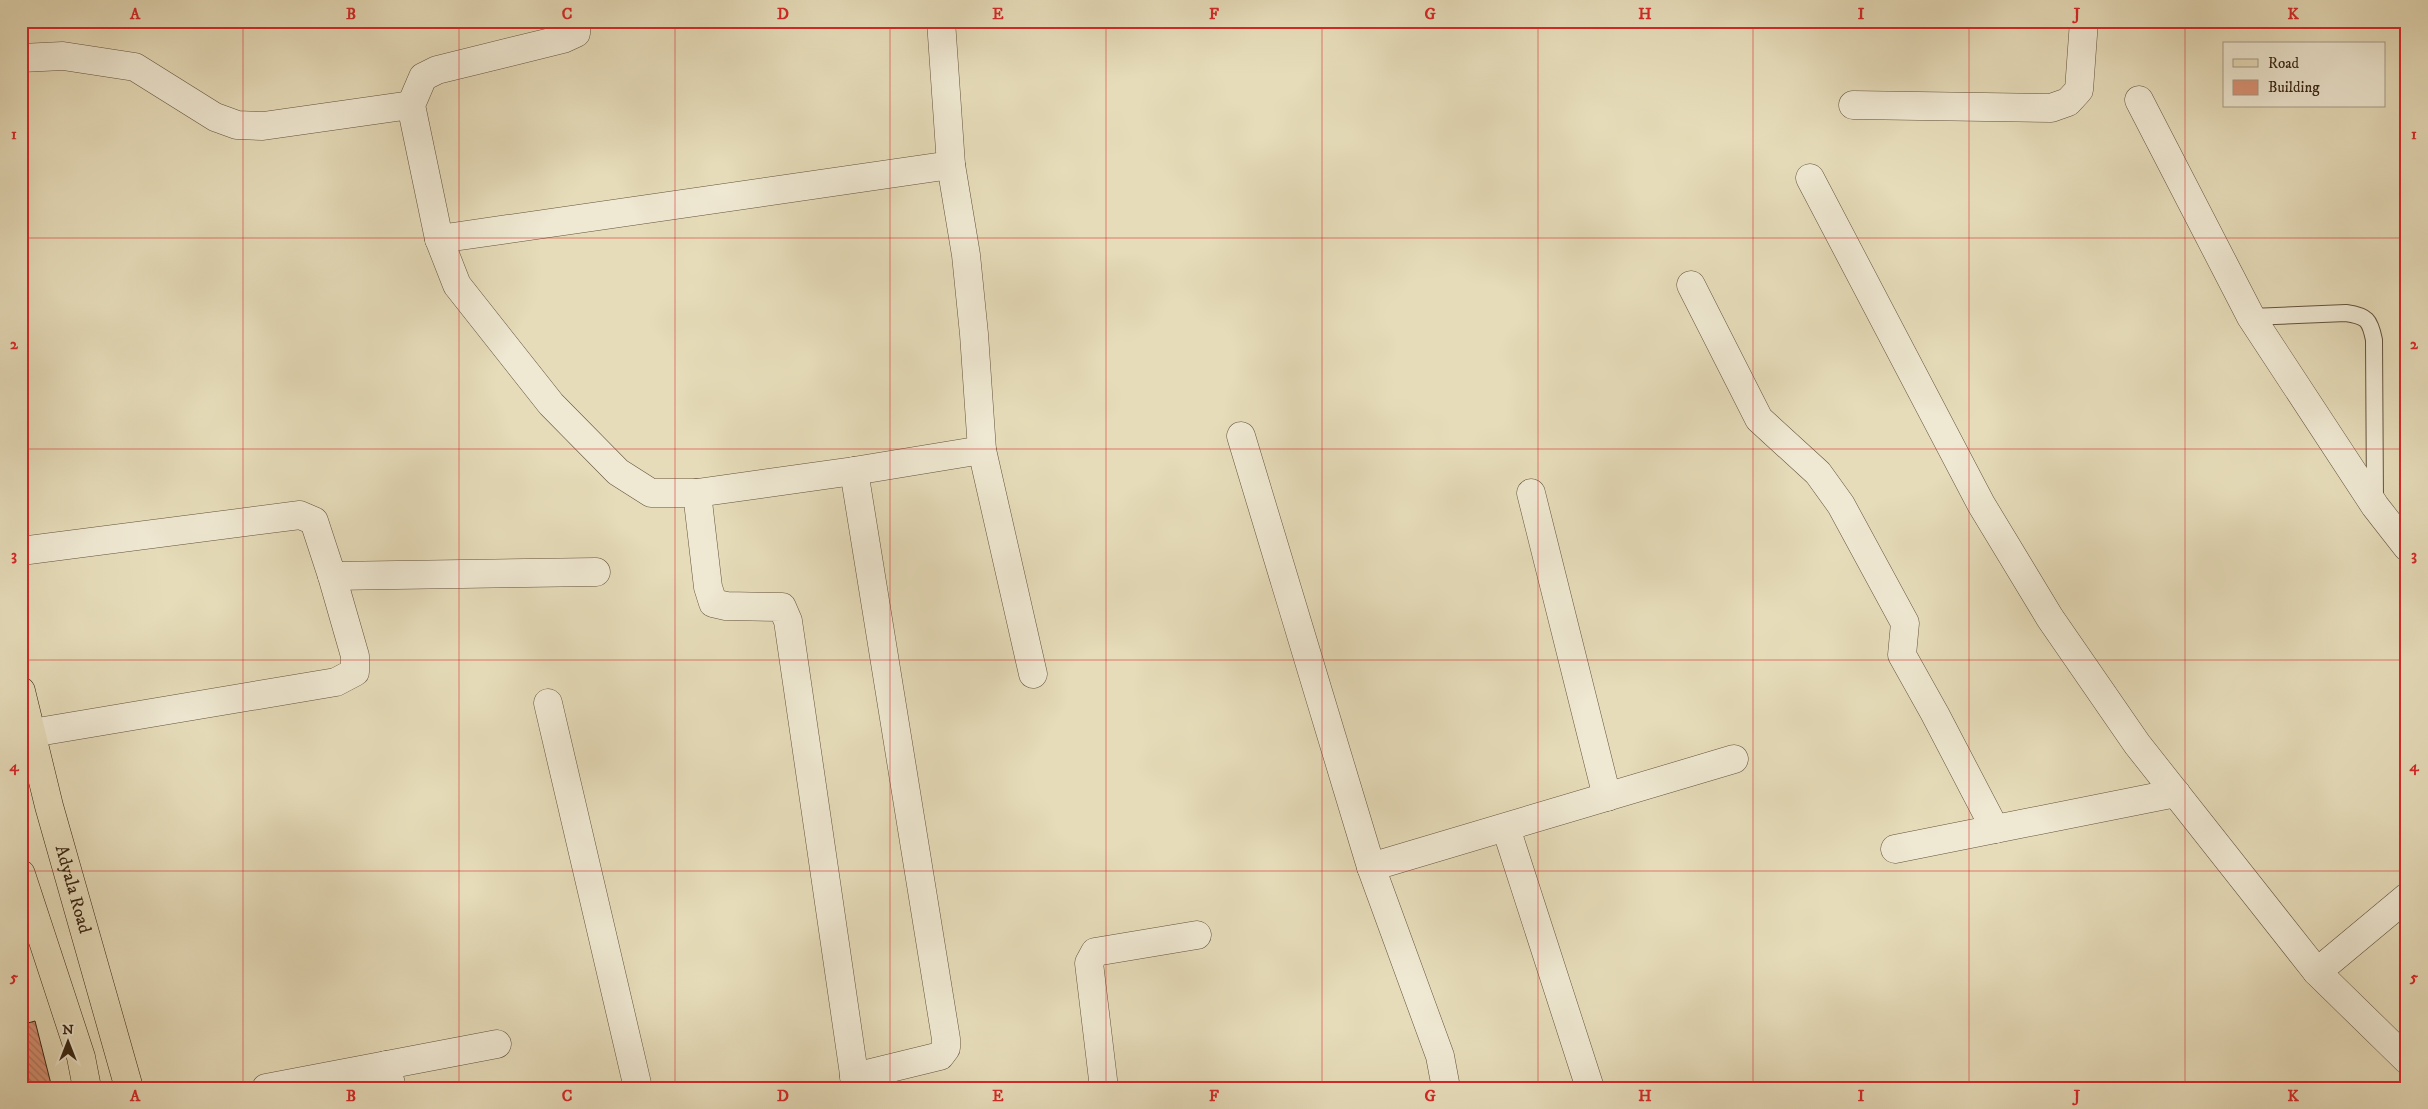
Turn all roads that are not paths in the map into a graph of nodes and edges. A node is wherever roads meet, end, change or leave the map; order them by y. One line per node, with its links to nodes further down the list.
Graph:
1 (577, 21): 6 (street)
2 (941, 21): 8 (street)
3 (2084, 21): 7 (street)
4 (21, 58): 6 (street)
5 (2140, 100): 12 (street)
6 (411, 105): 10 (street)
7 (1853, 105)
8 (951, 165): 10 (street); 14 (street)
9 (1810, 178): 28 (street)
10 (440, 239): 16 (street)
11 (1691, 285): 31 (street)
12 (2251, 317): 18 (street); 18 (lane)
13 (1241, 436): 33 (street)
14 (982, 450): 15 (street); 23 (street)
15 (854, 471): 16 (street); 41 (street)
16 (696, 493): 41 (street)
17 (1531, 493): 29 (street)
18 (2375, 506): 19 (street)
19 (2407, 547)
20 (21, 551): 22 (street)
21 (596, 572): 22 (street)
22 (332, 576): 26 (street)
23 (1033, 674)
24 (21, 690): 26 (main road, Adyala Road)
25 (548, 703): 45 (street)
26 (32, 733): 43 (main road, Adyala Road)
27 (1734, 759): 29 (street)
28 (2176, 793): 31 (street); 37 (street)
29 (1607, 797): 30 (street)
30 (1506, 828): 33 (street); 48 (street)
31 (1995, 829): 32 (street)
32 (1895, 849)
33 (1372, 867): 47 (street)
34 (23, 887): 42 (main road)
35 (2407, 897): 37 (street)
36 (1197, 935): 46 (street)
37 (2317, 972): 39 (street)
38 (497, 1044): 40 (street)
39 (2407, 1060)
40 (389, 1076): 44 (street)
41 (855, 1082)
42 (87, 1088)
43 (129, 1088)
44 (266, 1088)
45 (638, 1088)
46 (1104, 1088)
47 (1446, 1088)
48 (1590, 1088)

